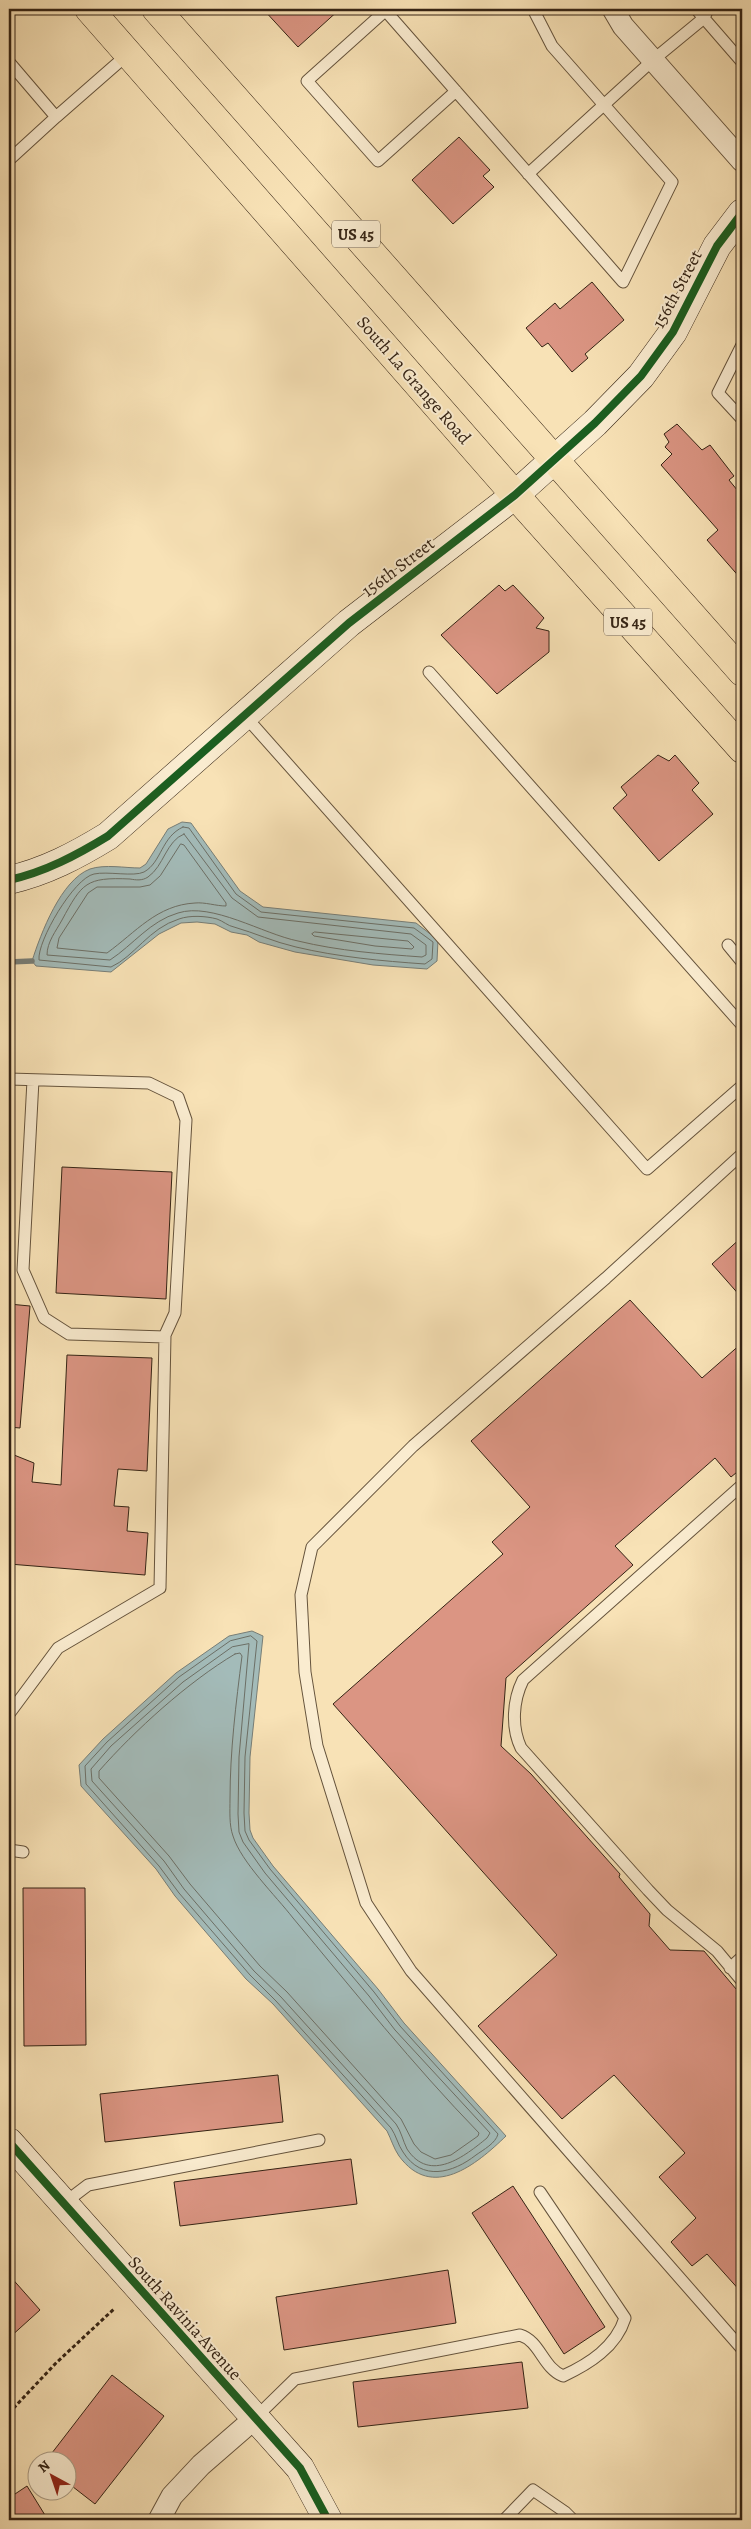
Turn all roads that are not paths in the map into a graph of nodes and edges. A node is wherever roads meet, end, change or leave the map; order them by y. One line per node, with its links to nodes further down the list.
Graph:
1 (90, 9): 8 (highway, South La Grange Road / US 45)
2 (156, 9): 21 (highway, US 45)
3 (533, 9): 13 (lane)
4 (613, 9): 9 (street)
5 (696, 9): 7 (lane)
6 (384, 10): 12 (lane); 12 (lane)
7 (706, 13): 9 (lane); 11 (lane)
8 (128, 53): 14 (lane); 22 (highway, South La Grange Road / US 45)
9 (653, 60): 13 (lane); 16 (street)
10 (9, 62): 14 (lane)
11 (742, 62)
12 (456, 91): 17 (lane)
13 (604, 104): 17 (lane); 17 (lane)
14 (56, 117): 15 (lane)
15 (9, 160)
16 (742, 161)
17 (528, 174)
18 (742, 213): 21 (street, 156th Street)
19 (742, 345): 20 (lane)
20 (742, 418)
21 (556, 460): 22 (street, 156th Street); 24 (highway, US 45)
22 (514, 495): 25 (street, 156th Street); 26 (highway, South La Grange Road / US 45)
23 (429, 672): 30 (lane)
24 (742, 672)
25 (245, 716): 27 (street, 156th Street); 33 (lane)
26 (742, 749)
27 (9, 880)
28 (728, 945): 29 (lane)
29 (742, 962)
30 (742, 1025)
31 (9, 1079): 32 (lane)
32 (33, 1080): 35 (lane); 35 (lane)
33 (742, 1086)
34 (742, 1154): 47 (lane)
35 (165, 1337): 37 (lane)
36 (742, 1485): 41 (lane)
37 (9, 1714)
38 (9, 1850): 39 (lane)
39 (23, 1852)
40 (742, 1957): 41 (lane)
41 (730, 1968): 42 (lane)
42 (742, 1981)
43 (319, 2140): 46 (lane)
44 (9, 2142): 46 (street, South Ravinia Avenue)
45 (540, 2192): 48 (lane)
46 (63, 2204): 48 (street, South Ravinia Avenue)
47 (742, 2350)
48 (254, 2419): 49 (street); 50 (street, South Ravinia Avenue)
49 (160, 2520)
50 (328, 2520)
51 (504, 2520): 52 (lane)
52 (573, 2520)

